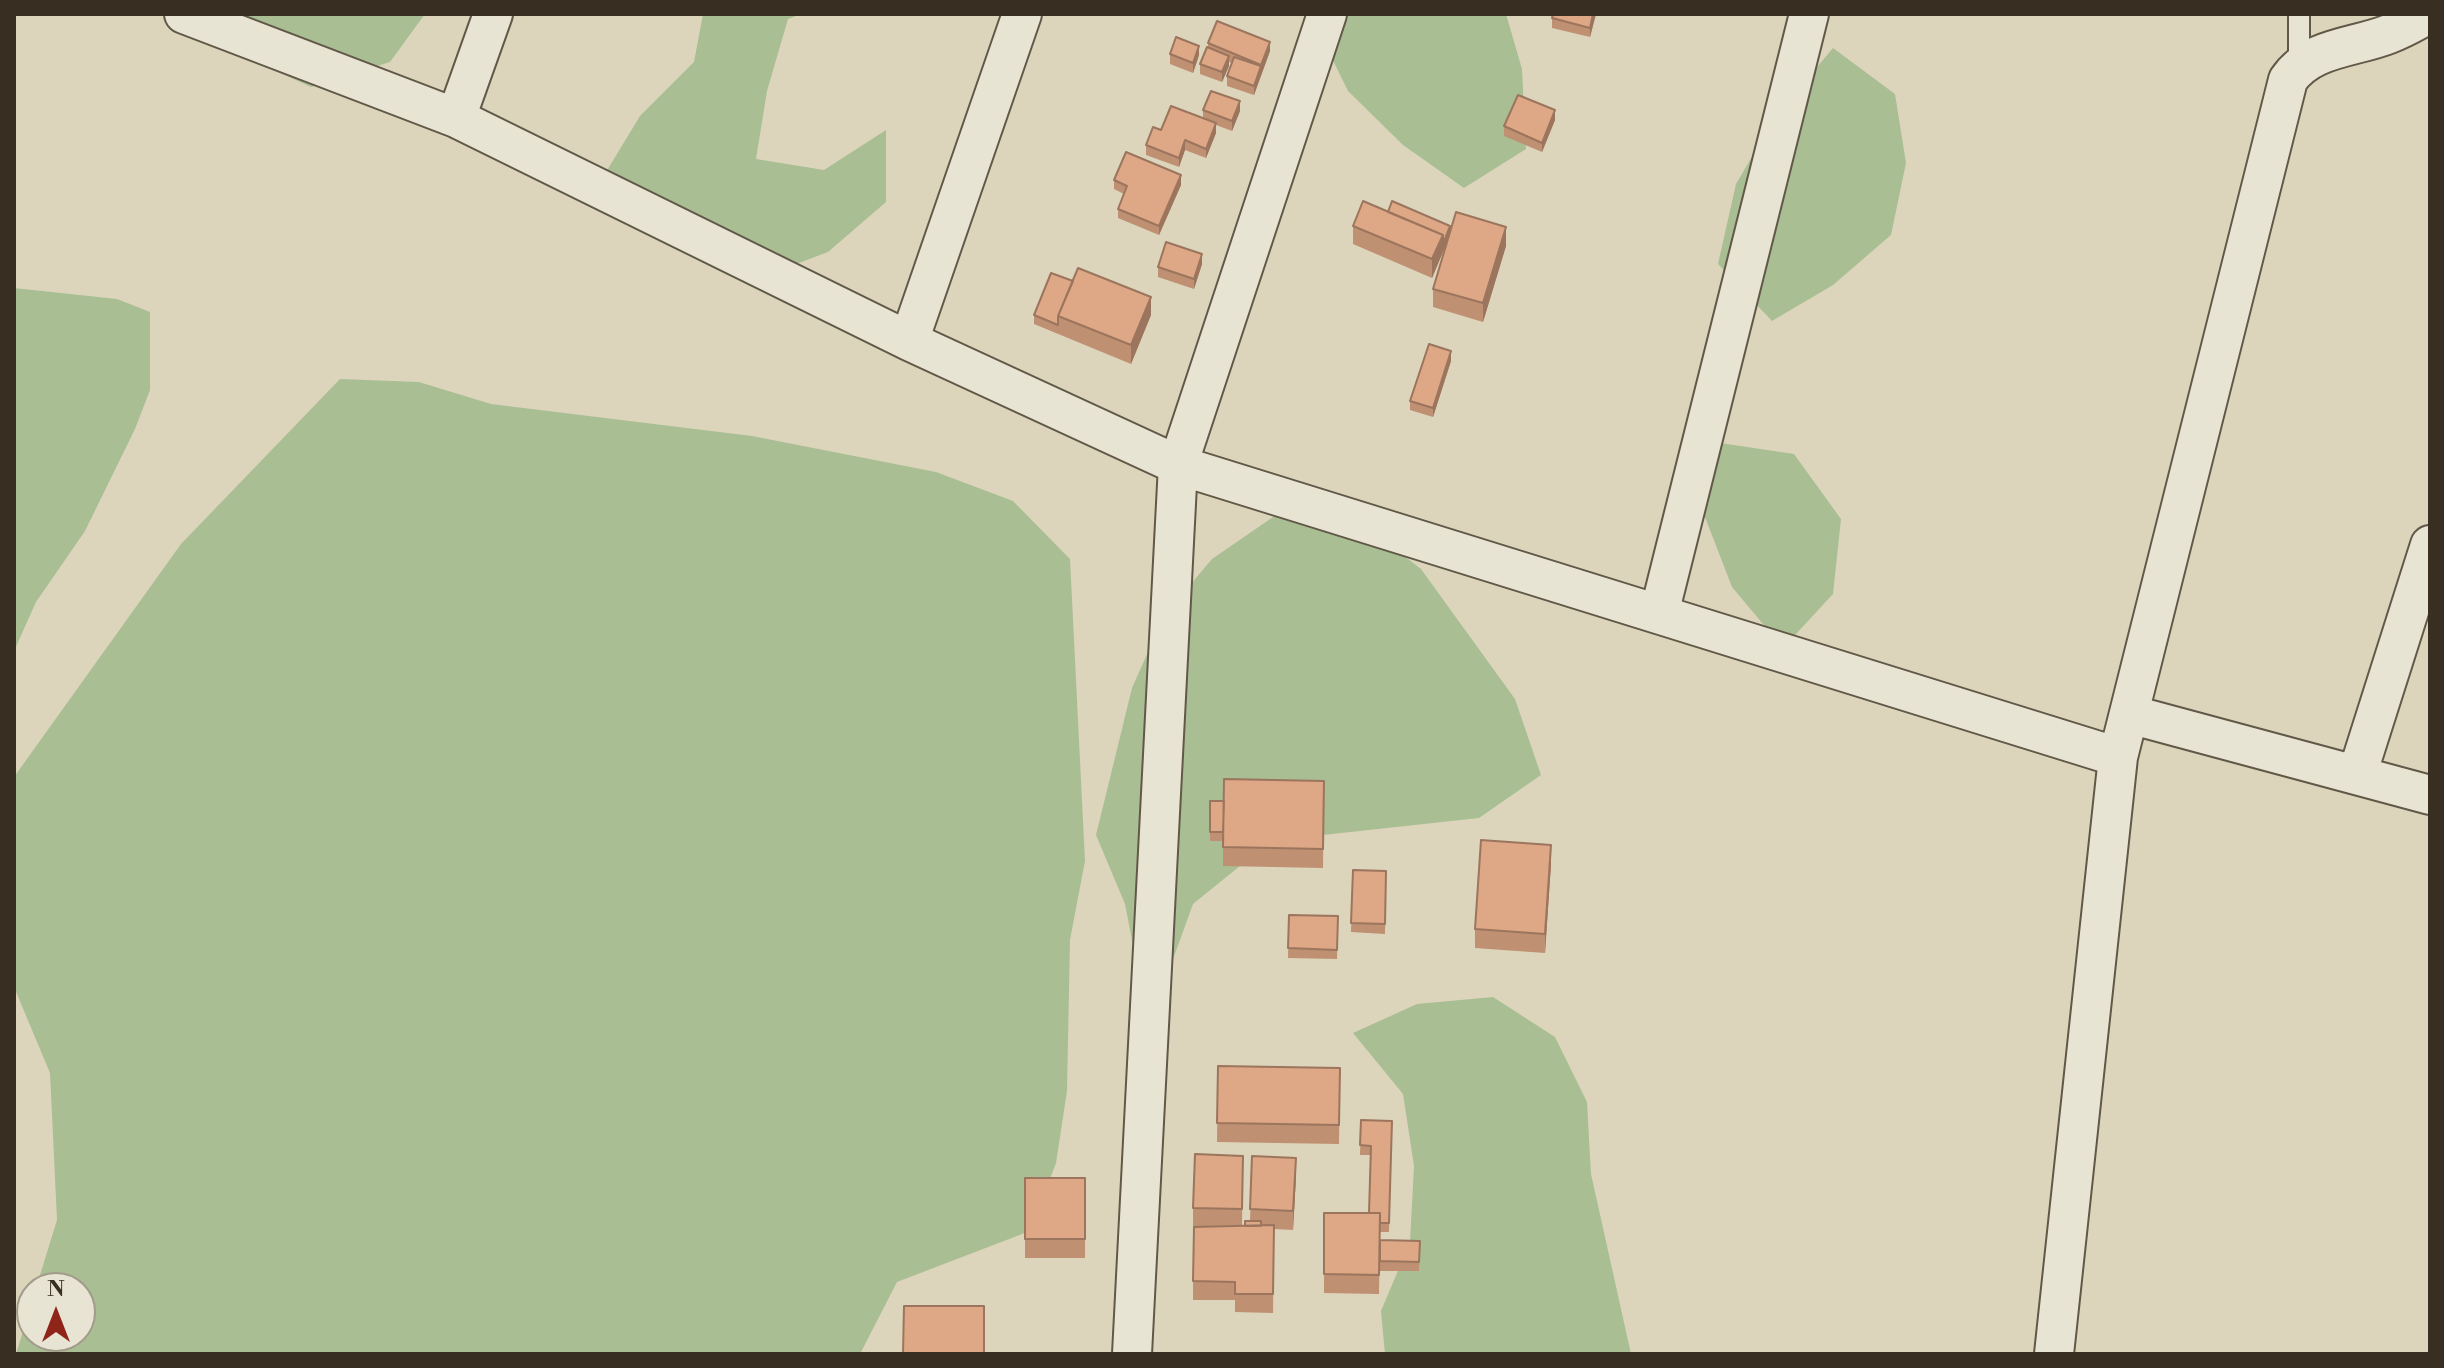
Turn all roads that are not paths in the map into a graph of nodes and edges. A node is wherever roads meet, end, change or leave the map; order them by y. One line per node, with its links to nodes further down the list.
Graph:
1 (184, 14): 9 (street)
2 (493, 14): 9 (street)
3 (1022, 14): 10 (street)
4 (1327, 14): 11 (street)
5 (1809, 14): 13 (street)
6 (2299, 14): 8 (lane)
7 (2429, 14): 8 (street)
8 (2299, 65): 14 (street)
9 (456, 118): 10 (street)
10 (909, 341): 11 (street)
11 (1178, 465): 13 (street); 18 (street)
12 (2430, 545): 16 (street)
13 (1659, 614): 15 (street)
14 (2129, 714): 15 (street); 16 (street)
15 (2118, 757): 19 (street)
16 (2357, 775): 17 (street)
17 (2430, 795)
18 (1132, 1354)
19 (2054, 1354)

